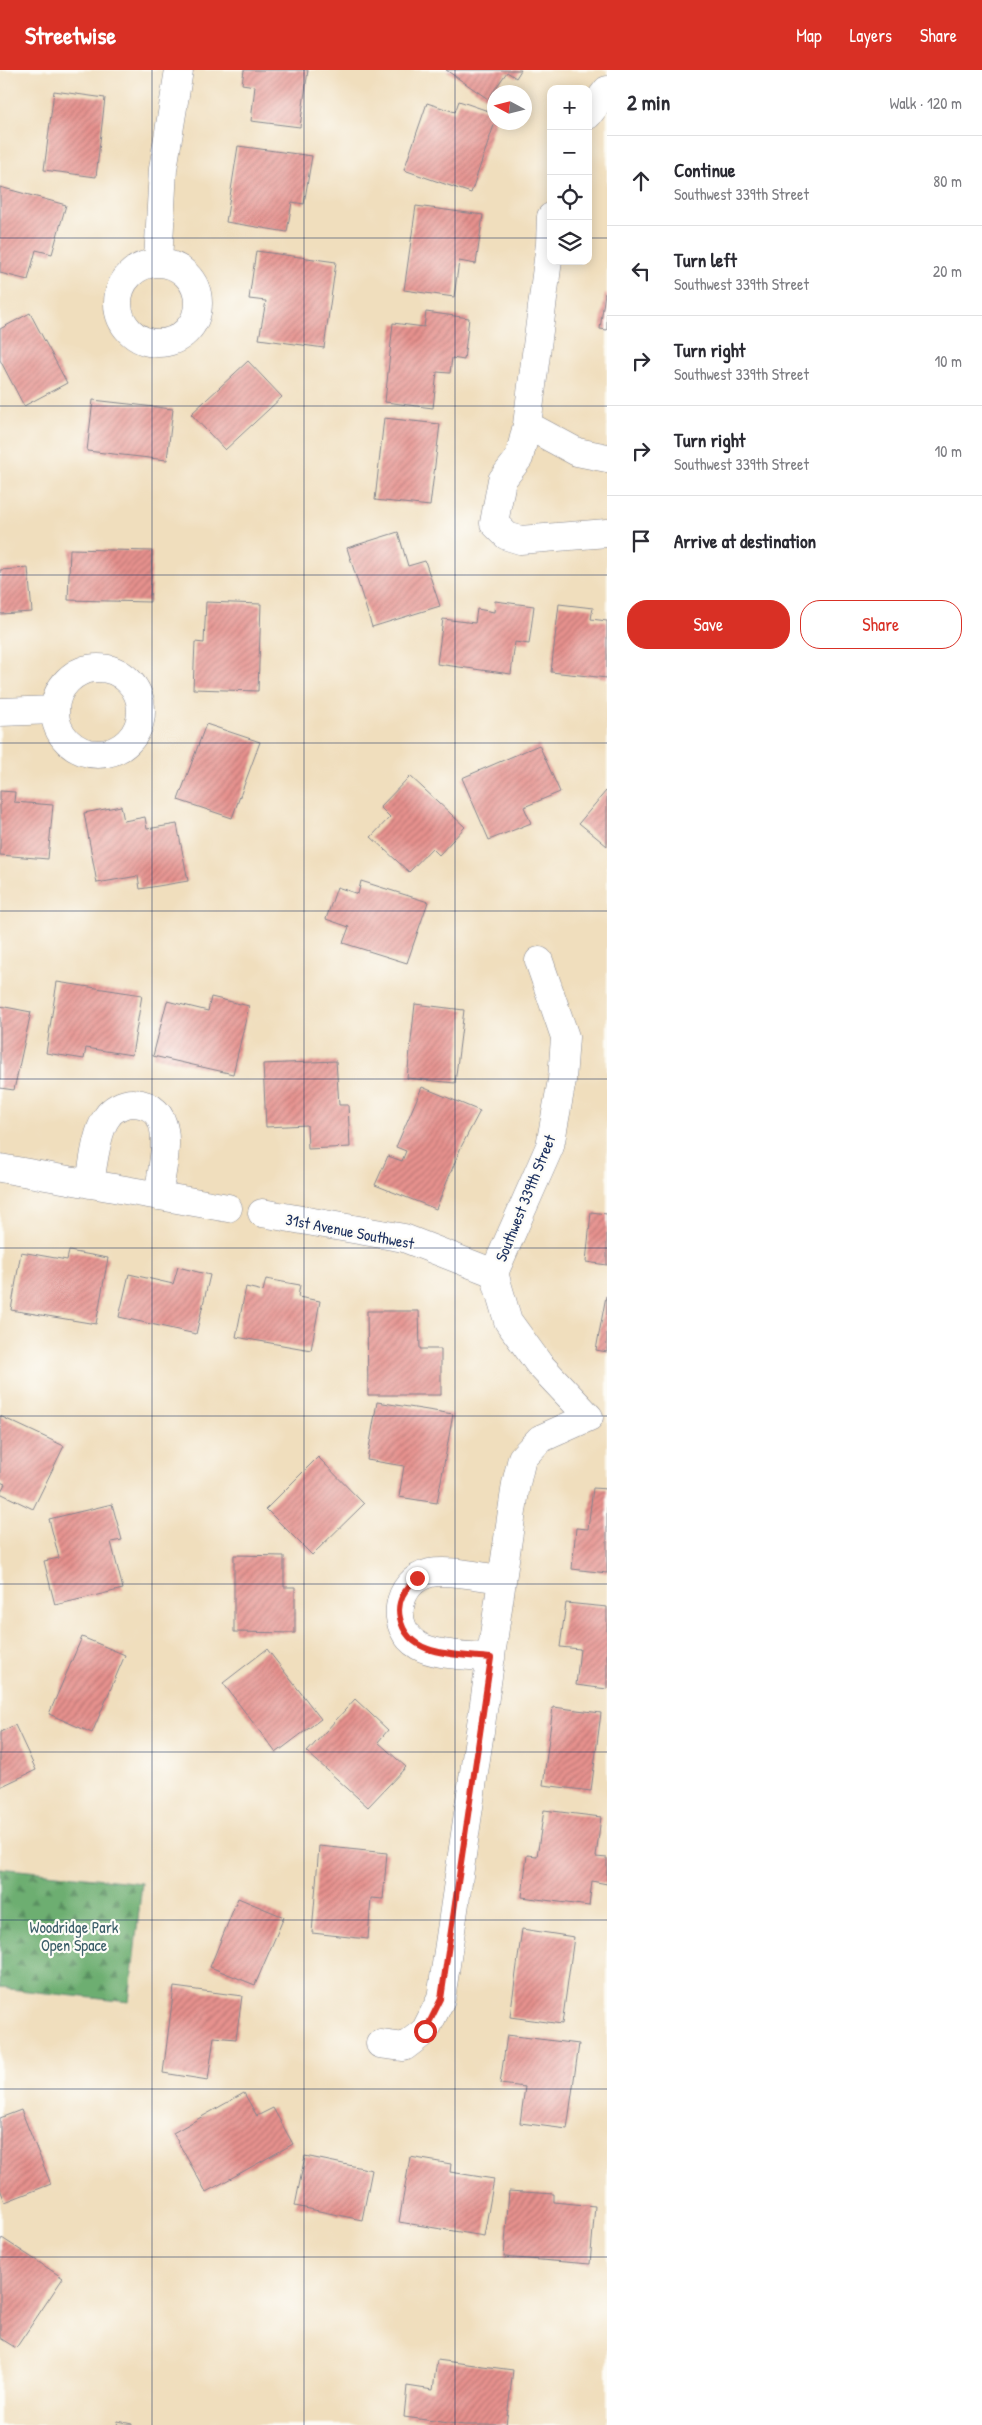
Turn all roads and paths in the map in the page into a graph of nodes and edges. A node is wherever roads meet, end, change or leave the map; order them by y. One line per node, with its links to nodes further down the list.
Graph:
1 (179, 70): 5 (street)
2 (607, 90): 3 (street)
3 (592, 110)
4 (551, 220): 6 (street)
5 (158, 262)
6 (527, 424): 7 (street); 8 (street)
7 (607, 458)
8 (607, 533)
9 (54, 710): 10 (street)
10 (0, 712)
11 (539, 961): 17 (street, Southwest 339th Street)
12 (0, 1168): 13 (street)
13 (90, 1184): 14 (street); 14 (street)
14 (158, 1196): 15 (street)
15 (228, 1208)
16 (262, 1213): 17 (street, 31st Avenue Southwest)
17 (494, 1273): 18 (street, Southwest 339th Street)
18 (598, 1418): 19 (street, Southwest 339th Street)
19 (502, 1579): 20 (street, Southwest 339th Street); 20 (street)
20 (491, 1658): 21 (street, Southwest 339th Street)
21 (380, 2044)

